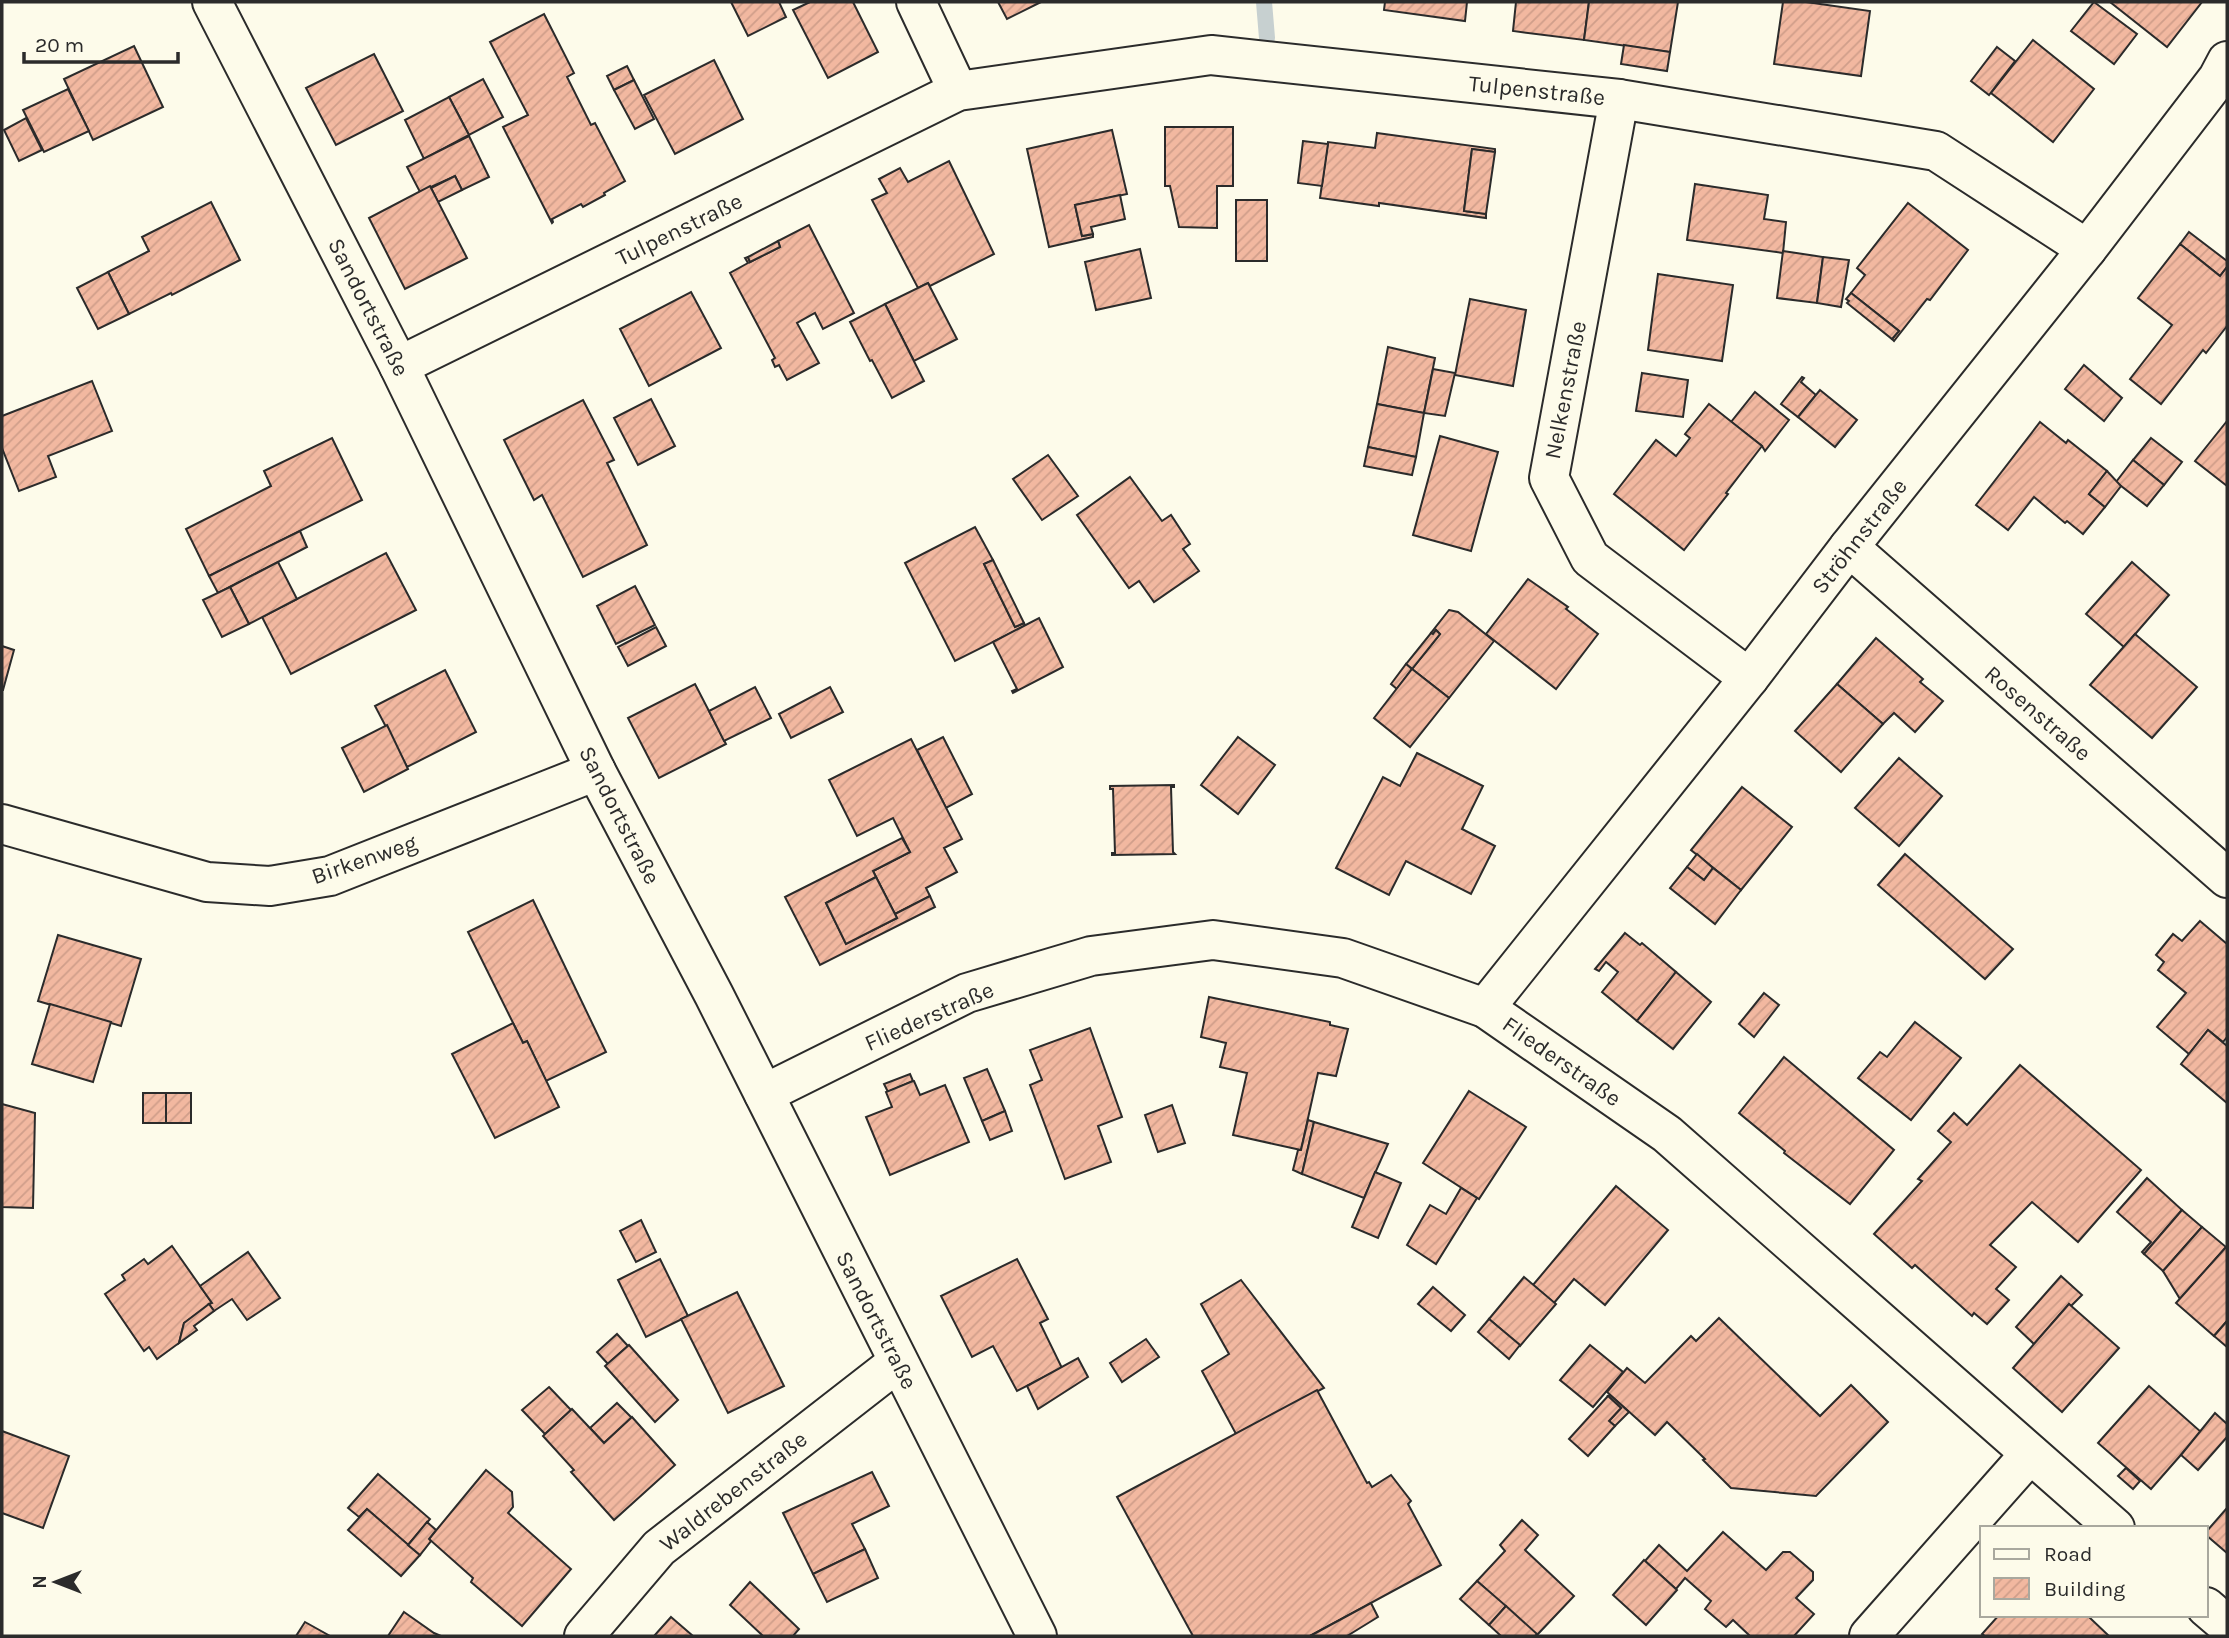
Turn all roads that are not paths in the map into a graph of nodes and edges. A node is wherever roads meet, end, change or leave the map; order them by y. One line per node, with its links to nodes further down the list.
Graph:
1 (212, 2): 7 (street, Sandortstraße)
2 (916, 2): 4 (street)
3 (2227, 61): 6 (street, Ströhnstraße)
4 (958, 91): 5 (street, Tulpenstraße); 7 (street, Tulpenstraße)
5 (1619, 99): 6 (street, Tulpenstraße); 9 (street, Nelkenstraße)
6 (2087, 249): 8 (street, Ströhnstraße)
7 (400, 366): 10 (street, Sandortstraße)
8 (1849, 547): 9 (street, Ströhnstraße); 12 (street, Rosenstraße)
9 (1749, 678): 13 (street, Ströhnstraße)
10 (596, 771): 11 (street, Birkenweg); 14 (street, Sandortstraße)
11 (2, 824)
12 (2227, 878)
13 (1485, 1007): 14 (street, Fliederstraße); 16 (street, Fliederstraße)
14 (764, 1094): 15 (street, Sandortstraße)
15 (898, 1362): 20 (street, Sandortstraße); 21 (street, Waldrebenstraße)
16 (2030, 1454): 17 (street); 22 (street)
17 (2113, 1526)
18 (2208, 1608): 19 (street)
19 (2227, 1625)
20 (1027, 1633)
21 (584, 1636)
22 (1869, 1636)

